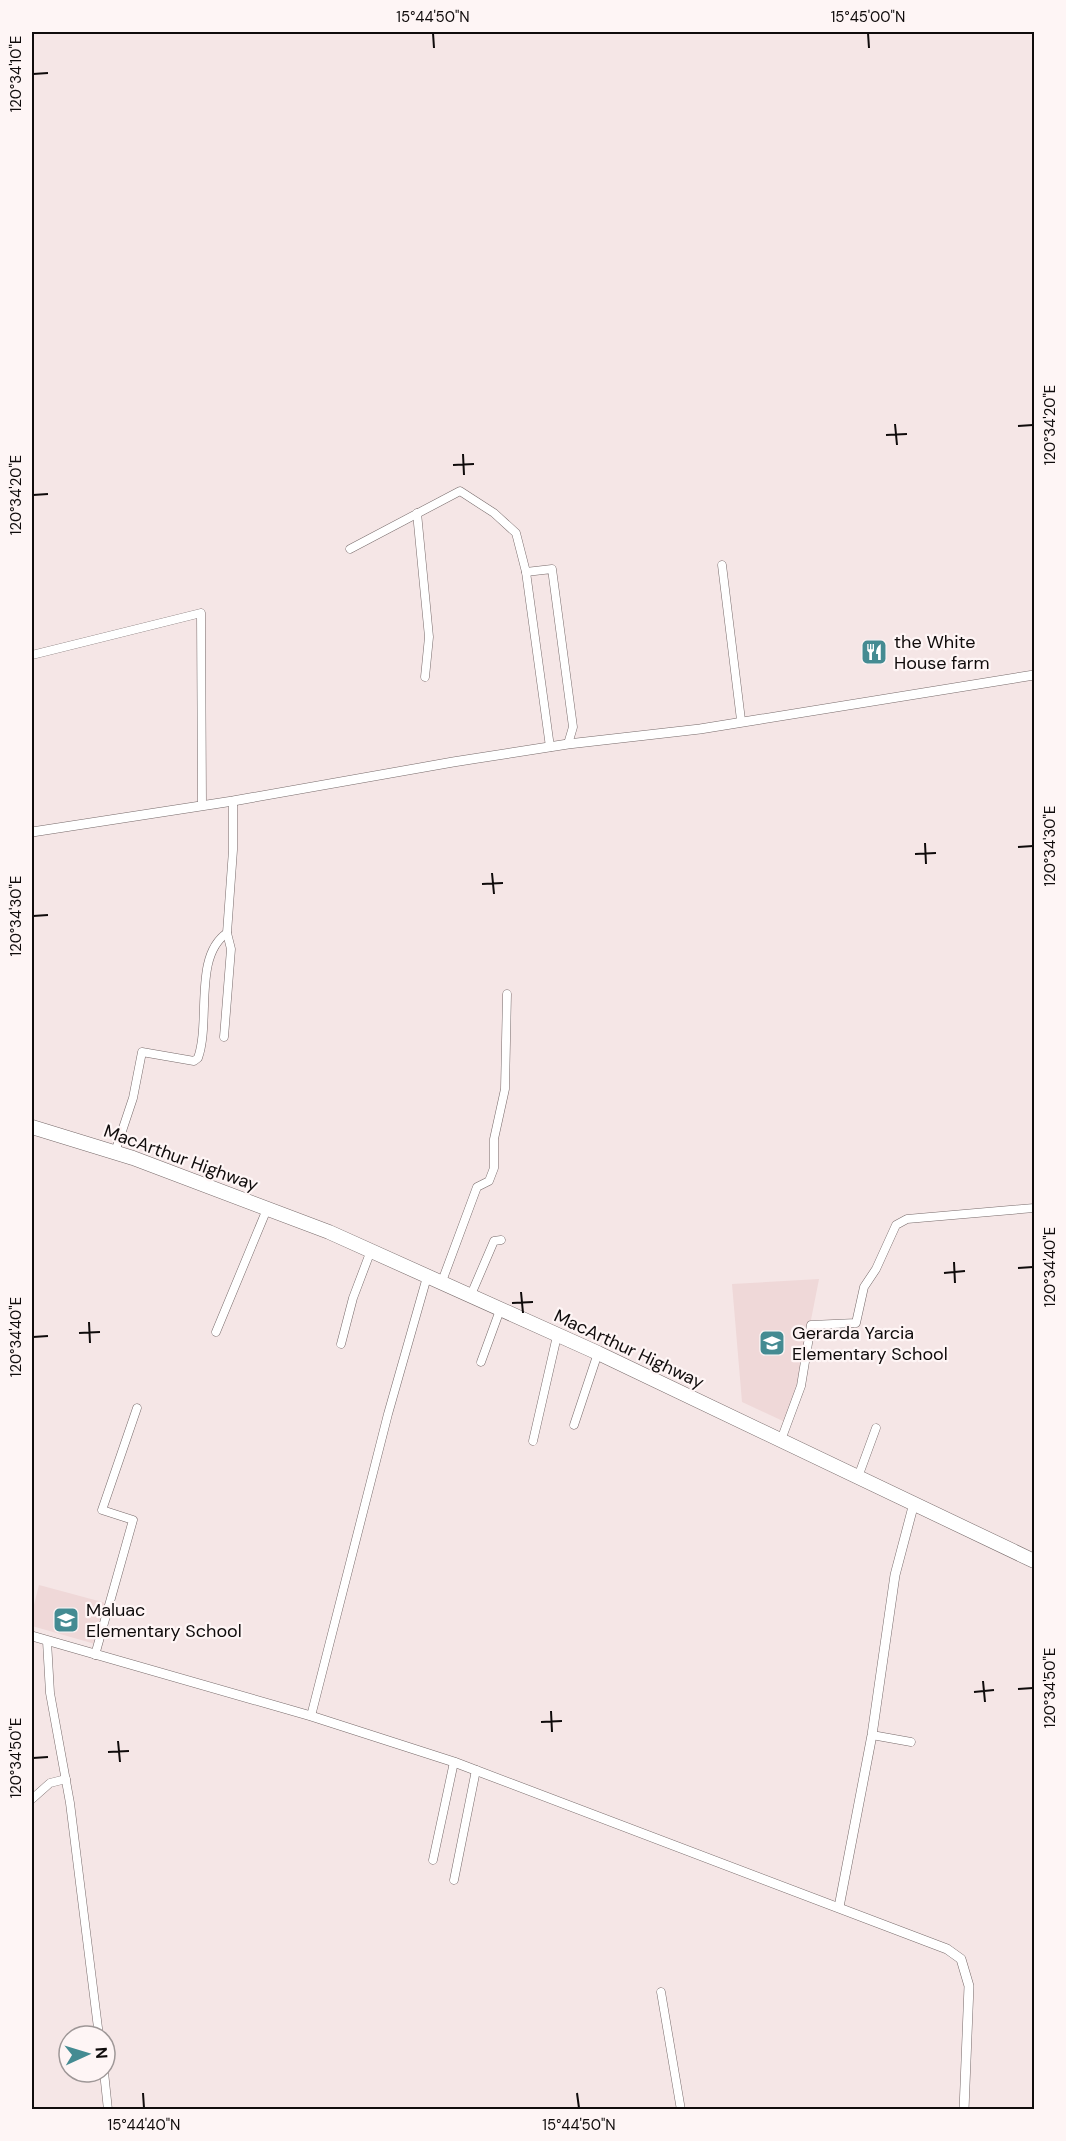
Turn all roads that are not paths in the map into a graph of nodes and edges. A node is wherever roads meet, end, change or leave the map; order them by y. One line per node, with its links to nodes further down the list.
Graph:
1 (417, 513): 2 (street); 4 (street); 7 (street)
2 (350, 549)
3 (722, 565): 8 (street)
4 (526, 572): 9 (street); 10 (street)
5 (32, 655): 12 (street)
6 (1035, 675): 8 (street)
7 (425, 677)
8 (741, 720): 9 (street)
9 (568, 744): 10 (street)
10 (550, 747): 11 (street)
11 (233, 801): 12 (street); 14 (street)
12 (202, 805): 13 (street)
13 (32, 832)
14 (227, 933): 16 (street); 18 (street)
15 (507, 993): 24 (street)
16 (224, 1037)
17 (32, 1127): 18 (highway, MacArthur Highway)
18 (115, 1152): 20 (highway, MacArthur Highway)
19 (1035, 1208): 35 (street)
20 (267, 1209): 22 (highway, MacArthur Highway); 27 (street)
21 (501, 1240): 25 (street)
22 (370, 1253): 23 (highway, MacArthur Highway); 29 (street)
23 (427, 1277): 24 (highway, MacArthur Highway); 43 (street)
24 (441, 1284): 25 (highway, MacArthur Highway)
25 (470, 1297): 26 (highway, MacArthur Highway)
26 (500, 1310): 28 (highway, MacArthur Highway); 31 (street)
27 (216, 1332)
28 (558, 1336): 30 (highway, MacArthur Highway); 36 (street)
29 (341, 1344)
30 (598, 1353): 33 (street); 35 (highway, MacArthur Highway)
31 (481, 1362)
32 (137, 1408): 42 (street)
33 (574, 1425)
34 (876, 1428): 37 (street)
35 (781, 1440): 37 (highway, MacArthur Highway)
36 (533, 1442)
37 (858, 1477): 38 (highway, MacArthur Highway)
38 (914, 1503): 39 (highway, MacArthur Highway); 44 (street)
39 (1035, 1561)
40 (32, 1636): 41 (street)
41 (47, 1641): 42 (street); 48 (street)
42 (95, 1655): 43 (street)
43 (311, 1716): 46 (street)
44 (872, 1735): 45 (street); 52 (street)
45 (911, 1742)
46 (454, 1762): 47 (street); 50 (street)
47 (476, 1770): 51 (street); 52 (street)
48 (66, 1779): 49 (street); 54 (street)
49 (32, 1799)
50 (433, 1860)
51 (454, 1880)
52 (839, 1907): 58 (street)
53 (661, 1992): 57 (street)
54 (97, 2024)
55 (105, 2084): 56 (street)
56 (108, 2109)
57 (681, 2109)
58 (964, 2109)

